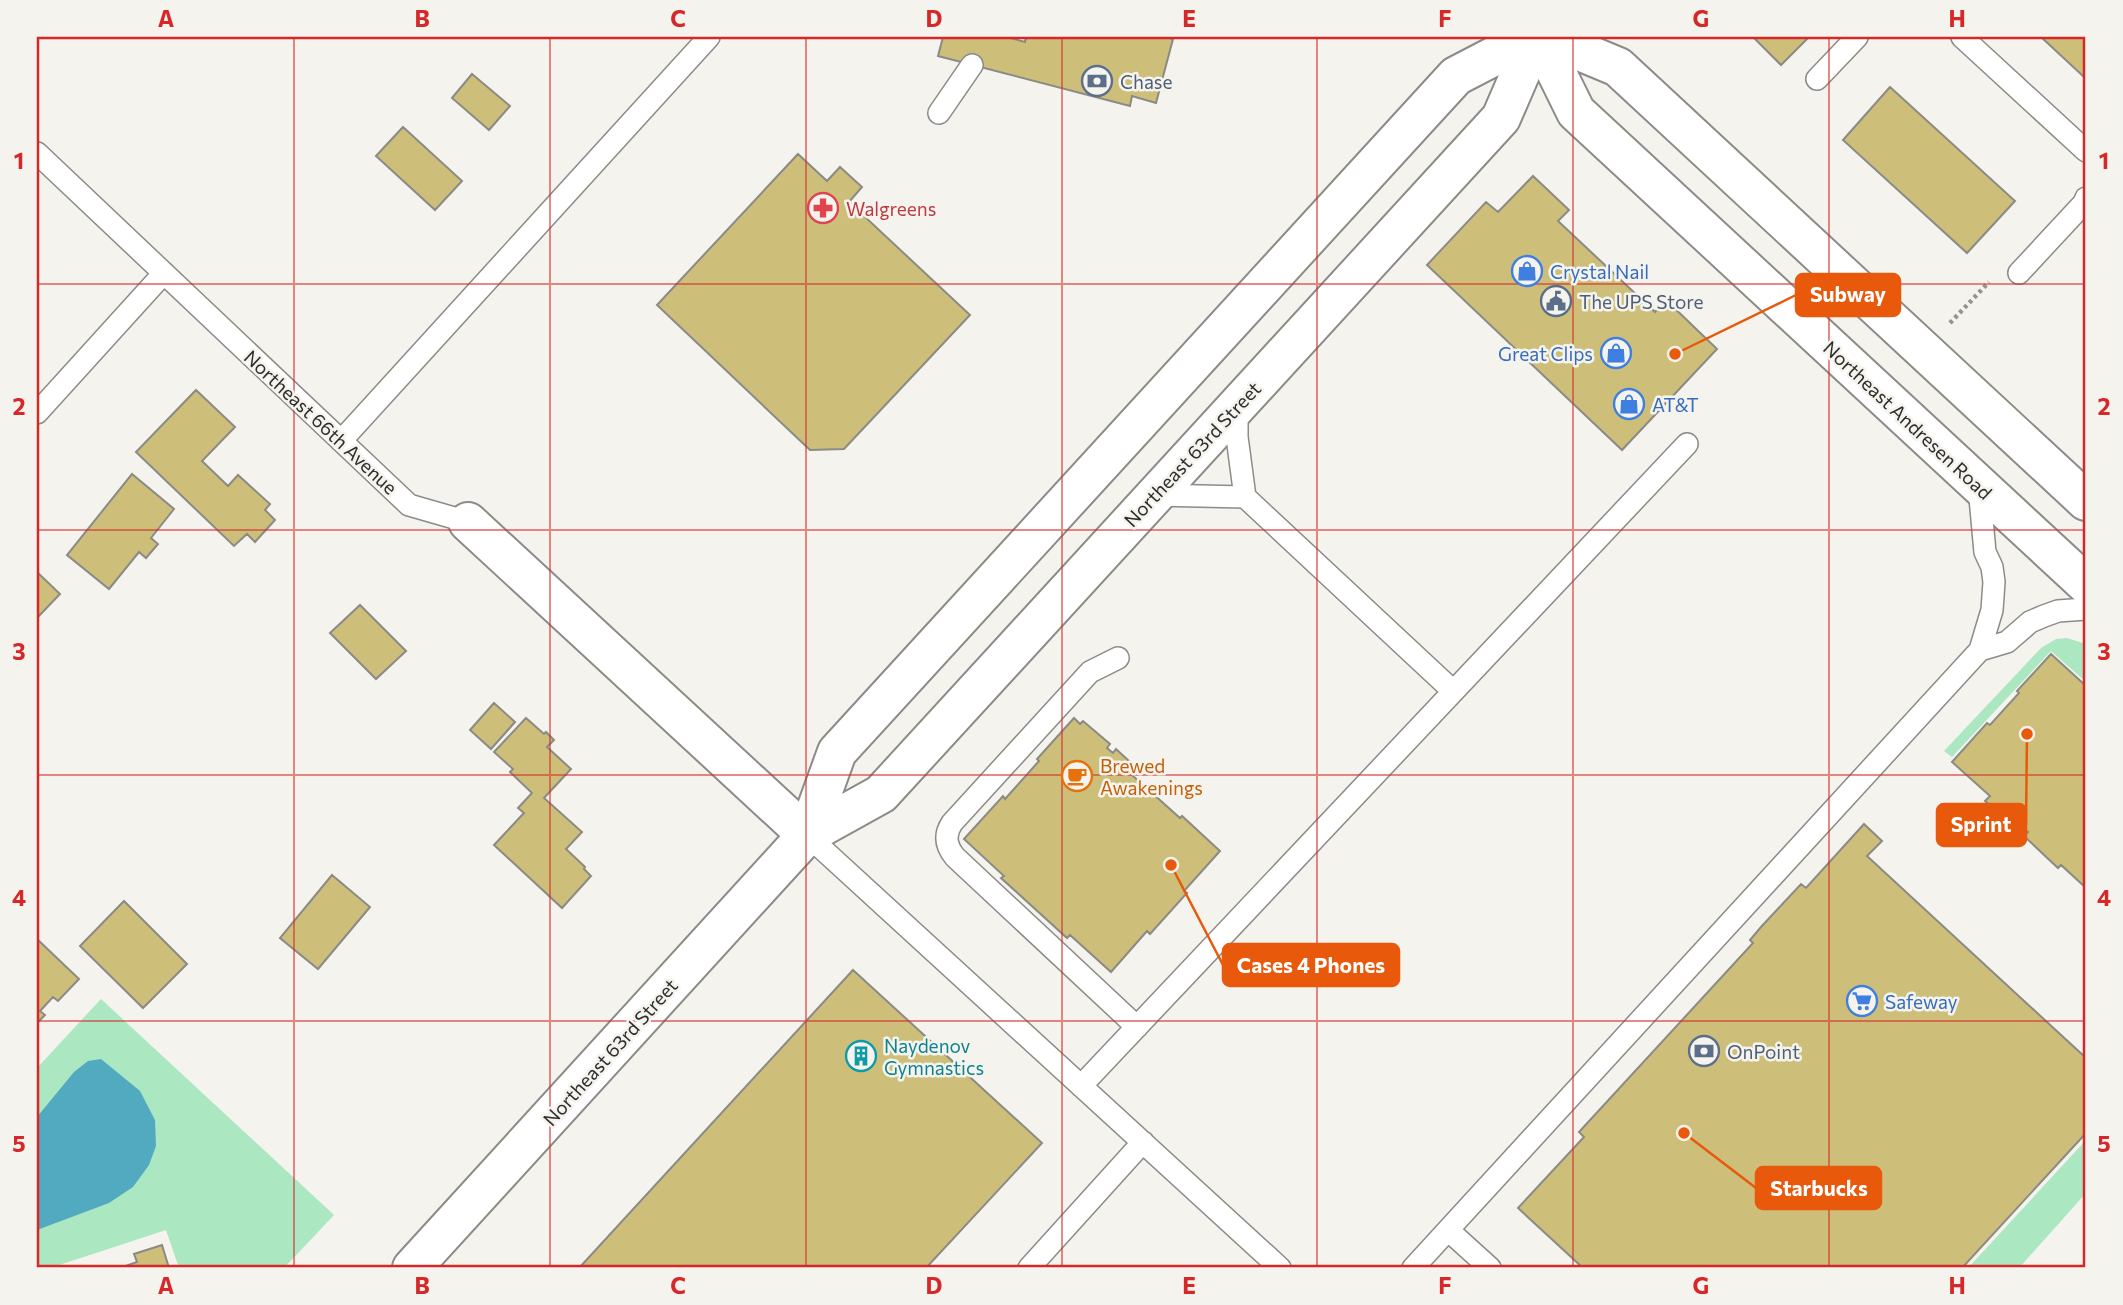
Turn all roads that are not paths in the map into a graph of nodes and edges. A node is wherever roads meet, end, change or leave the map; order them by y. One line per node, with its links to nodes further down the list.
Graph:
1 (709, 37): 17 (lane)
2 (1531, 37): 29 (main road, Northeast 63rd Street)
3 (1538, 37): 15 (main road, Northeast 63rd Street); 19 (main road, Northeast Andresen Road)
4 (1546, 37): 22 (main road)
5 (1857, 37): 8 (lane)
6 (1962, 37): 10 (lane)
7 (972, 65): 9 (lane)
8 (1817, 79)
9 (939, 113)
10 (2086, 151)
11 (37, 153): 13 (lane, Northeast 66th Avenue)
12 (2086, 198): 14 (lane)
13 (164, 273): 16 (lane); 17 (lane, Northeast 66th Avenue)
14 (2019, 273)
15 (1237, 406): 20 (main road, Northeast 63rd Street); 21 (lane)
16 (37, 414)
17 (341, 441): 23 (lane, Northeast 66th Avenue)
18 (1687, 444): 28 (lane)
19 (1978, 484): 24 (main road, Northeast Andresen Road); 26 (lane)
20 (1154, 495): 21 (lane); 29 (main road, Northeast 63rd Street)
21 (1245, 497): 28 (lane)
22 (2086, 501)
23 (468, 522): 29 (main road, Northeast 66th Avenue)
24 (2086, 584)
25 (2086, 609): 26 (lane)
26 (1980, 650): 33 (lane)
27 (1118, 658): 30 (lane)
28 (1453, 691): 30 (lane)
29 (807, 835): 31 (lane); 34 (main road, Northeast 63rd Street)
30 (1137, 1027): 31 (lane)
31 (1081, 1086): 32 (lane)
32 (1143, 1142): 35 (lane); 36 (lane)
33 (1448, 1230): 37 (lane); 38 (lane)
34 (412, 1268)
35 (1029, 1268)
36 (1280, 1268)
37 (1413, 1268)
38 (1490, 1268)

